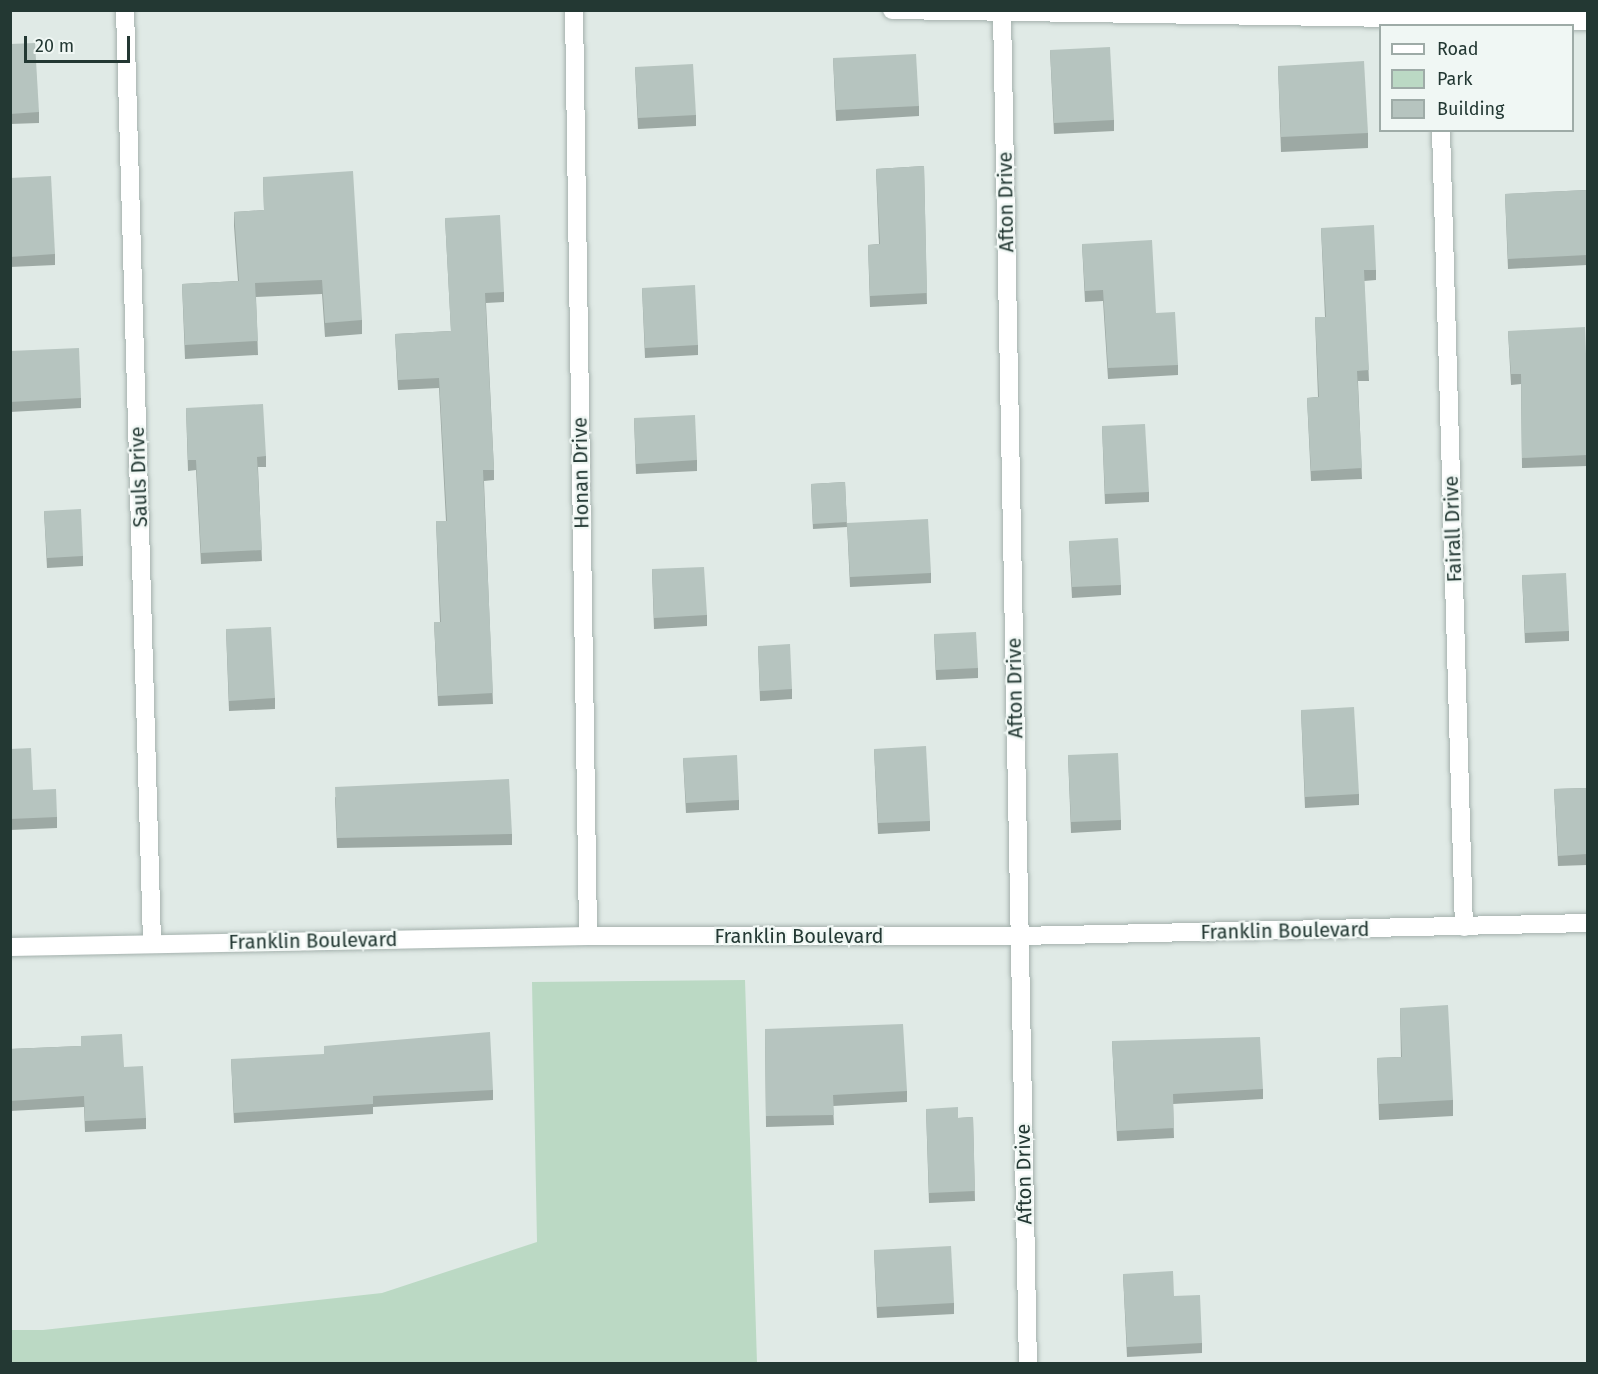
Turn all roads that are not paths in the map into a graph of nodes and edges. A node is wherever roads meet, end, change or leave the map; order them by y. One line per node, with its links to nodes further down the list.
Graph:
1 (125, 10): 12 (street, Sauls Drive)
2 (574, 10): 10 (street, Honan Drive)
3 (892, 10): 4 (street)
4 (1002, 13): 6 (street); 11 (street, Afton Drive)
5 (1587, 21): 6 (street)
6 (1438, 23)
7 (1442, 132): 9 (street, Fairall Drive)
8 (1587, 923): 9 (street, Franklin Boulevard)
9 (1464, 927): 11 (street, Franklin Boulevard)
10 (588, 936): 11 (street, Franklin Boulevard); 12 (street, Franklin Boulevard)
11 (1019, 936): 14 (street, Afton Drive)
12 (152, 944): 13 (street, Franklin Boulevard)
13 (10, 947)
14 (1028, 1364)

